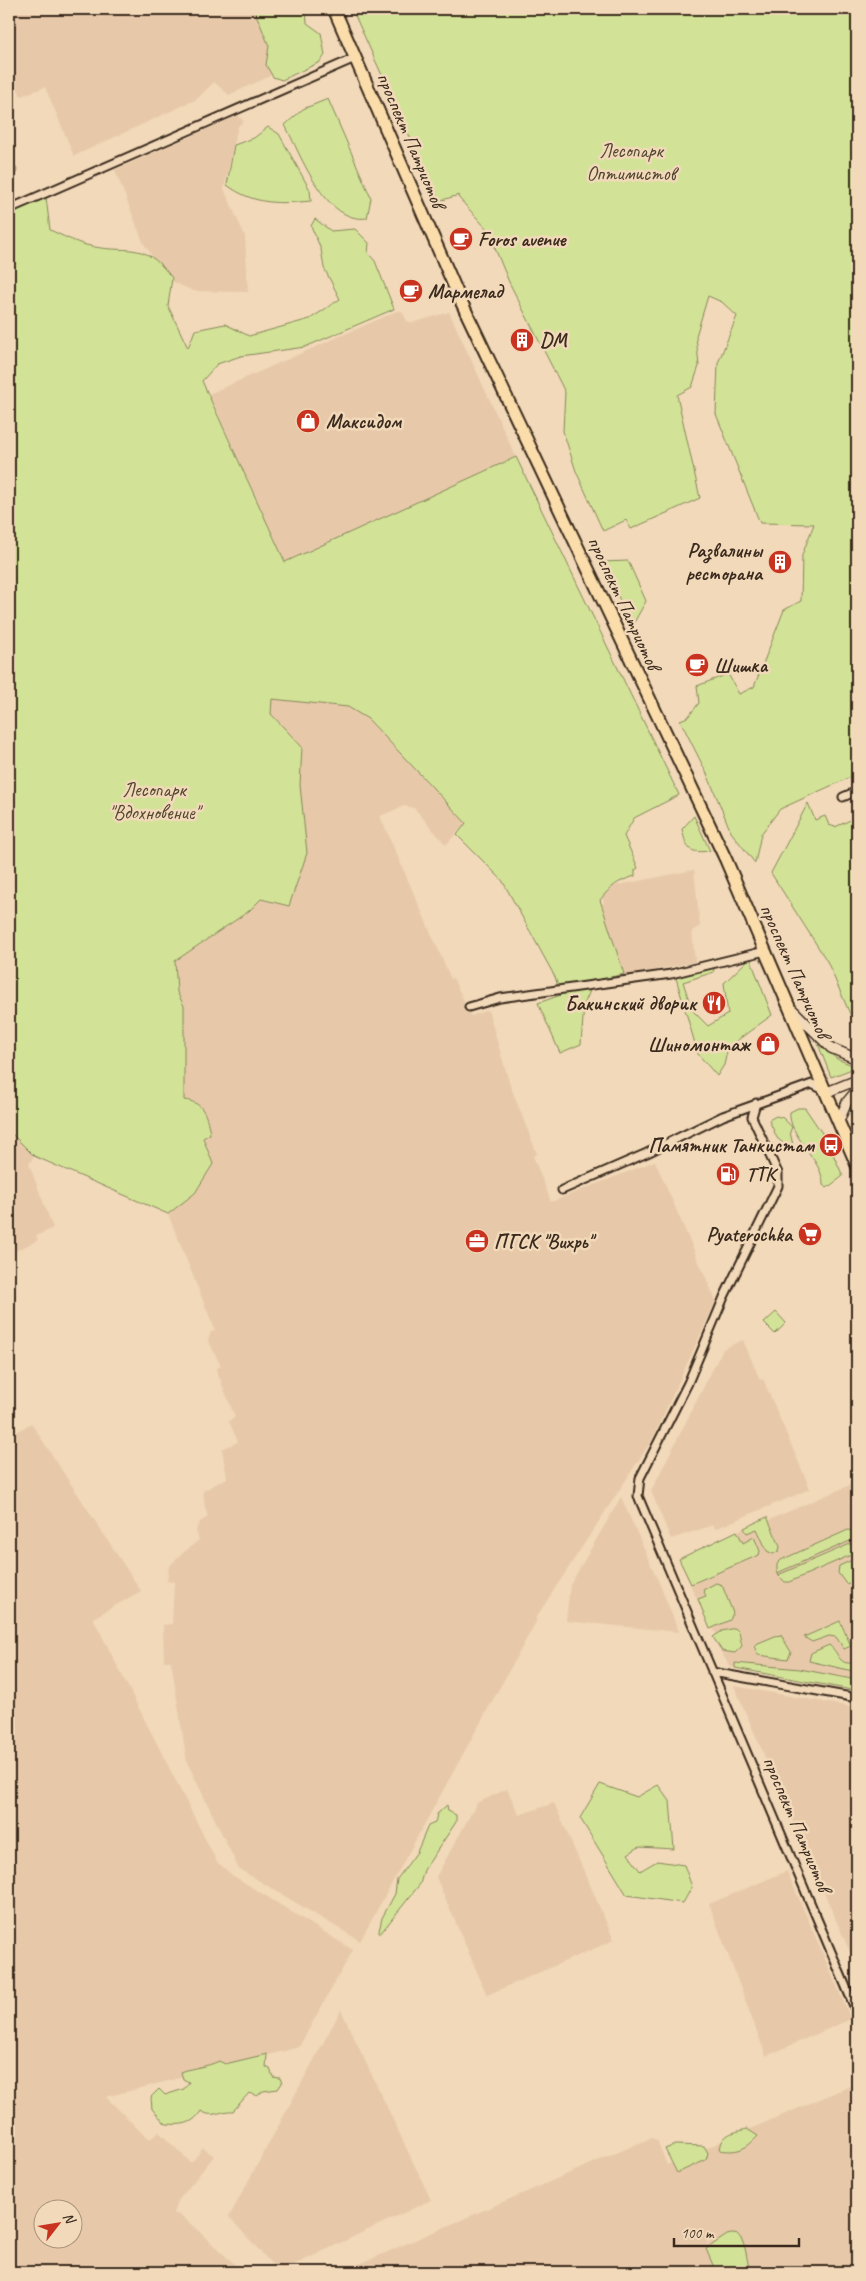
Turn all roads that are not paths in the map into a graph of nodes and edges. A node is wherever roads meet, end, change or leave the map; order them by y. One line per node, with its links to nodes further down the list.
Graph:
1 (334, 9): 2 (highway, проспект Патриотов)
2 (355, 58): 3 (street, проспект Патриотов); 6 (highway, проспект Патриотов)
3 (9, 209)
4 (857, 791): 5 (street)
5 (843, 797)
6 (765, 951): 7 (street); 8 (highway, проспект Патриотов)
7 (469, 1007)
8 (792, 1009): 9 (street); 12 (highway, проспект Патриотов)
9 (857, 1059)
10 (857, 1080): 12 (street)
11 (857, 1090): 14 (street)
12 (827, 1092): 13 (street); 14 (highway, проспект Патриотов)
13 (756, 1103): 16 (street); 17 (street, проспект Патриотов)
14 (839, 1121): 15 (highway, проспект Патриотов)
15 (857, 1165)
16 (562, 1190)
17 (712, 1672): 18 (street); 19 (street, проспект Патриотов)
18 (857, 1698)
19 (857, 2013)

